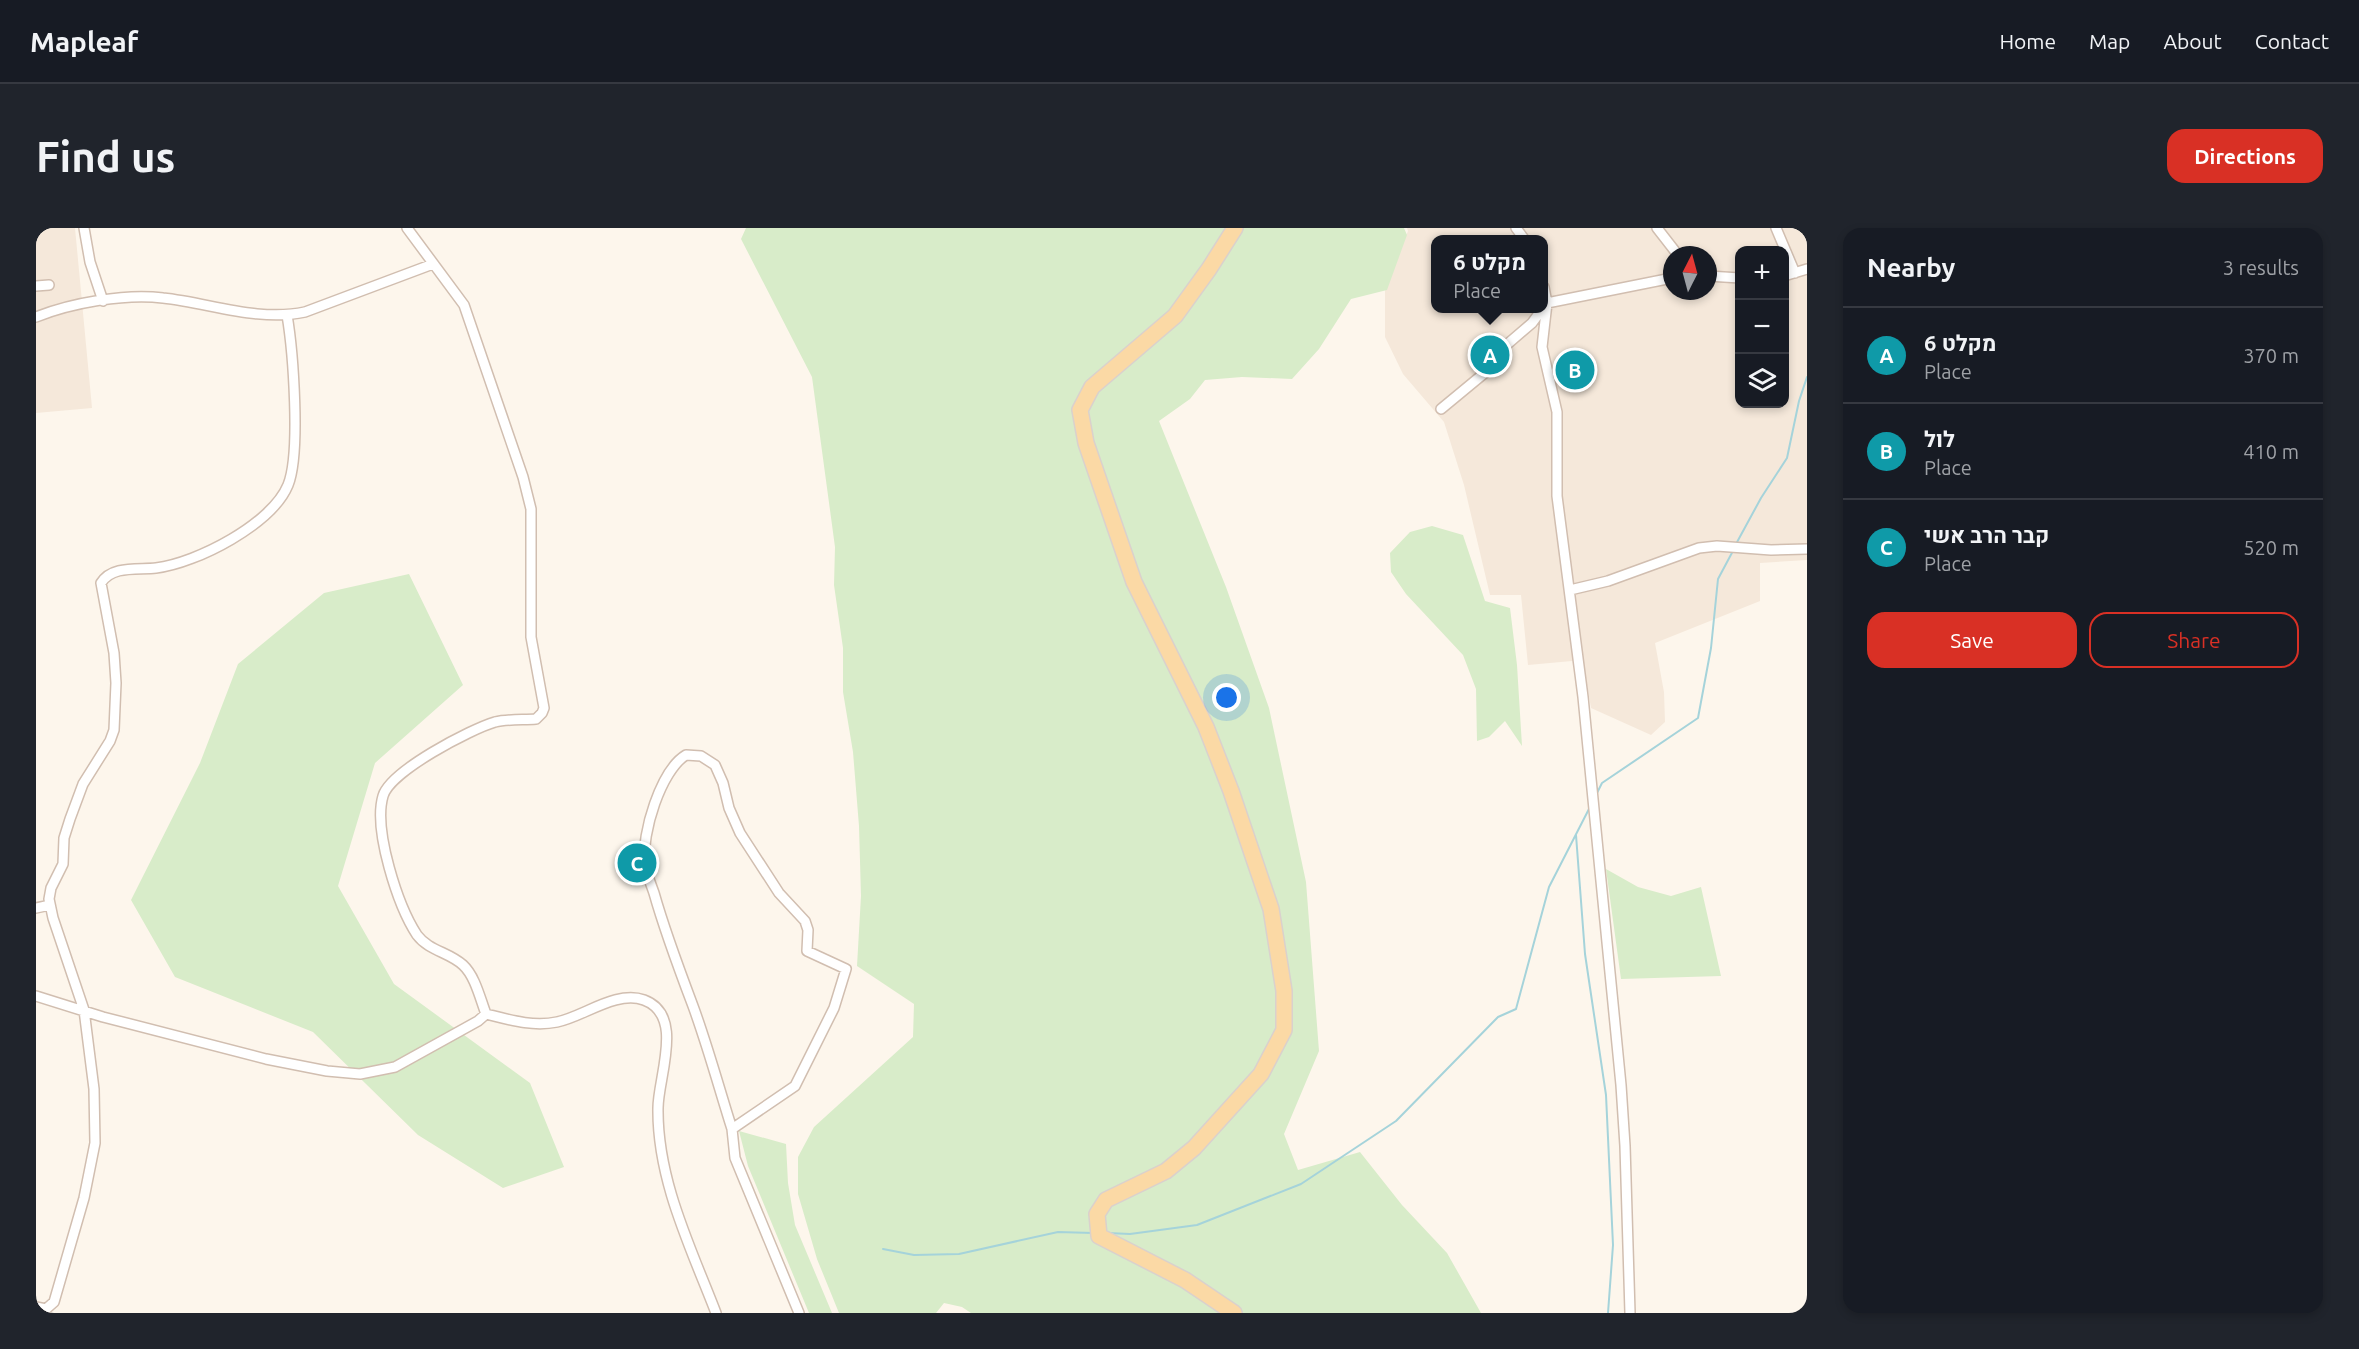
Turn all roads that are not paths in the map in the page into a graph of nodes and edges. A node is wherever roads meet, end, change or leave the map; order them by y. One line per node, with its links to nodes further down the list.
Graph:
1 (84, 228): 16 (street)
2 (407, 228): 7 (street)
3 (1235, 228): 34 (main road)
4 (1657, 228): 6 (street)
5 (1776, 228): 9 (street)
6 (1671, 246)
7 (433, 264): 20 (street); 29 (street)
8 (1807, 269): 9 (street)
9 (1795, 273): 10 (street)
10 (1789, 275)
11 (1717, 277): 12 (street)
12 (1735, 278)
13 (1663, 280): 17 (street)
14 (49, 285): 15 (street)
15 (36, 286)
16 (103, 301): 20 (street); 21 (street)
17 (1548, 305)
18 (1540, 313): 22 (street)
19 (1544, 313): 24 (street)
20 (287, 315): 25 (street)
21 (36, 317)
22 (1441, 409)
23 (1807, 549): 24 (street)
24 (1570, 590): 35 (street)
25 (50, 905): 26 (street); 28 (street)
26 (36, 908)
27 (36, 996): 28 (street)
28 (84, 1011): 29 (street); 31 (street)
29 (486, 1014): 32 (street)
30 (732, 1129): 30 (street); 33 (street)
31 (36, 1306)
32 (716, 1313)
33 (799, 1313)
34 (1234, 1313)
35 (1630, 1313)

